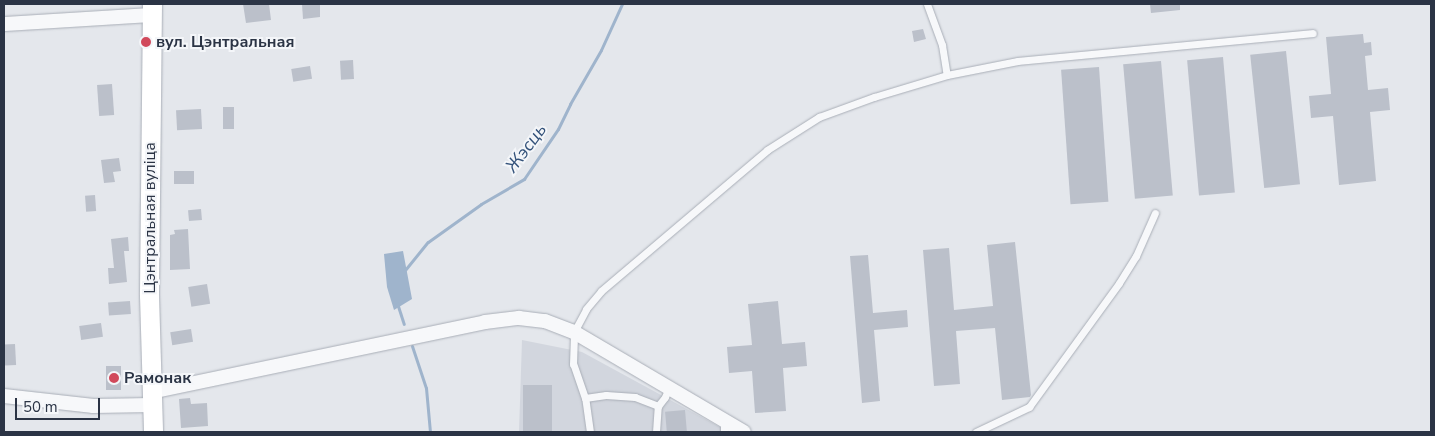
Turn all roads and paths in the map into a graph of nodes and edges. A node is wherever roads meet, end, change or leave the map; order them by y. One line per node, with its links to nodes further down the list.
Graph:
1 (927, 4): 5 (lane)
2 (152, 9): 3 (street); 10 (street, Цэнтральная вуліца)
3 (4, 24)
4 (1313, 33): 5 (lane)
5 (947, 75): 7 (lane)
6 (1155, 213): 18 (lane)
7 (574, 332): 8 (street); 10 (street); 11 (lane)
8 (669, 386): 12 (lane); 13 (street)
9 (4, 396): 10 (street)
10 (151, 398): 14 (street, Цэнтральная вуліца)
11 (585, 398): 12 (lane); 15 (lane)
12 (658, 406): 16 (lane)
13 (724, 427): 17 (street)
14 (153, 432)
15 (590, 432)
16 (656, 432)
17 (744, 432)
18 (976, 432)

